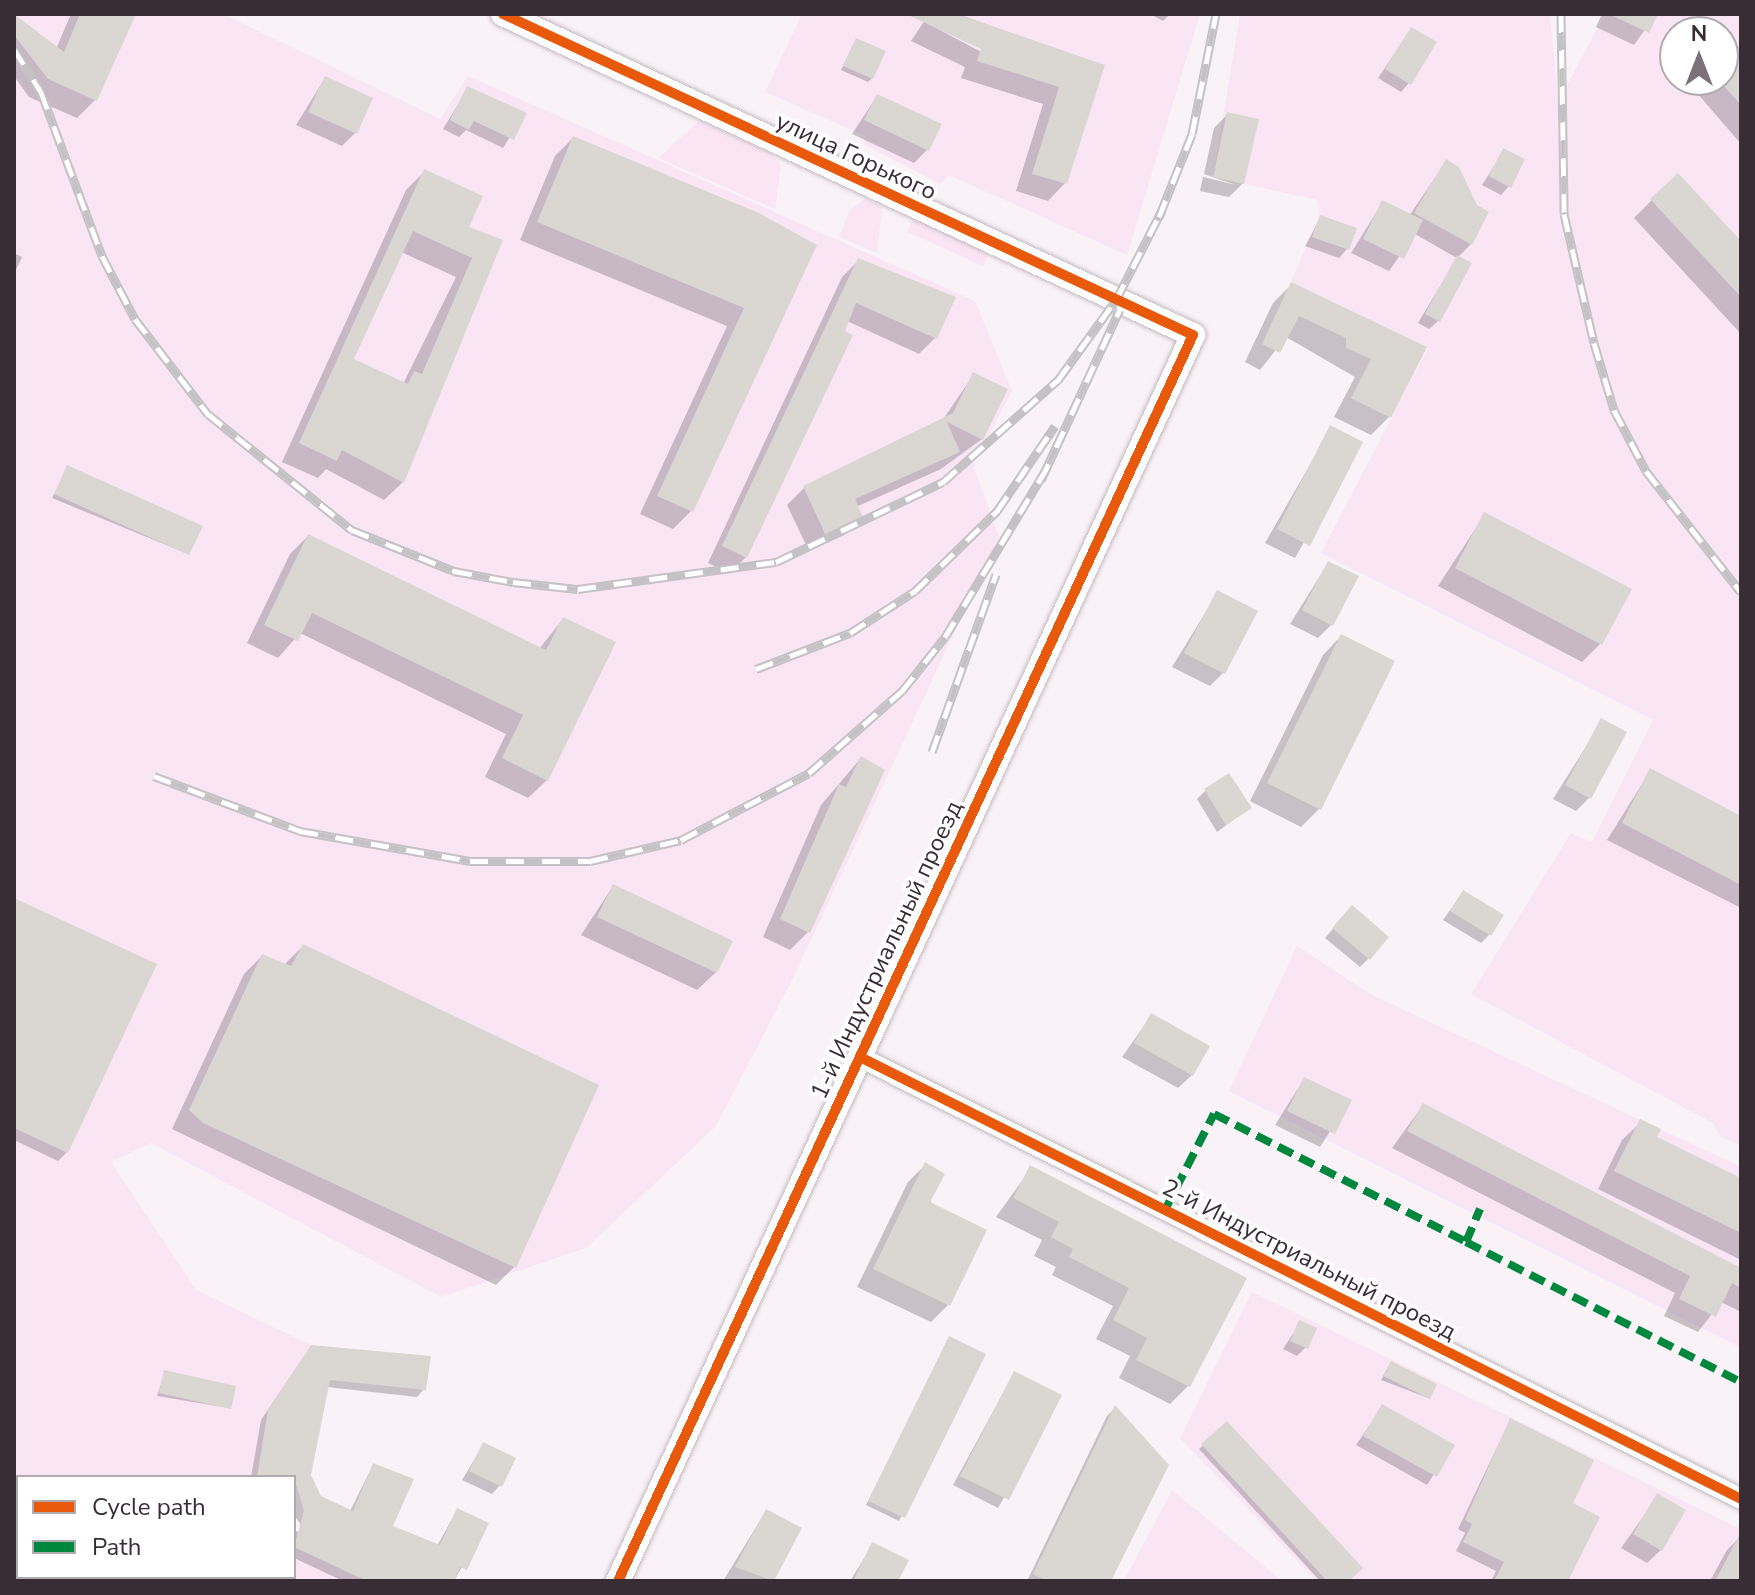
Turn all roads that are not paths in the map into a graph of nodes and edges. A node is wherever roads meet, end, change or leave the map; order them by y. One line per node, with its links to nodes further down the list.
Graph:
1 (503, 14): 2 (street, улица Горького)
2 (1193, 335): 3 (street, 1-й Индустриальный проезд)
3 (860, 1057): 4 (street, 2-й Индустриальный проезд); 5 (street, 1-й Индустриальный проезд)
4 (1741, 1499)
5 (618, 1581)

